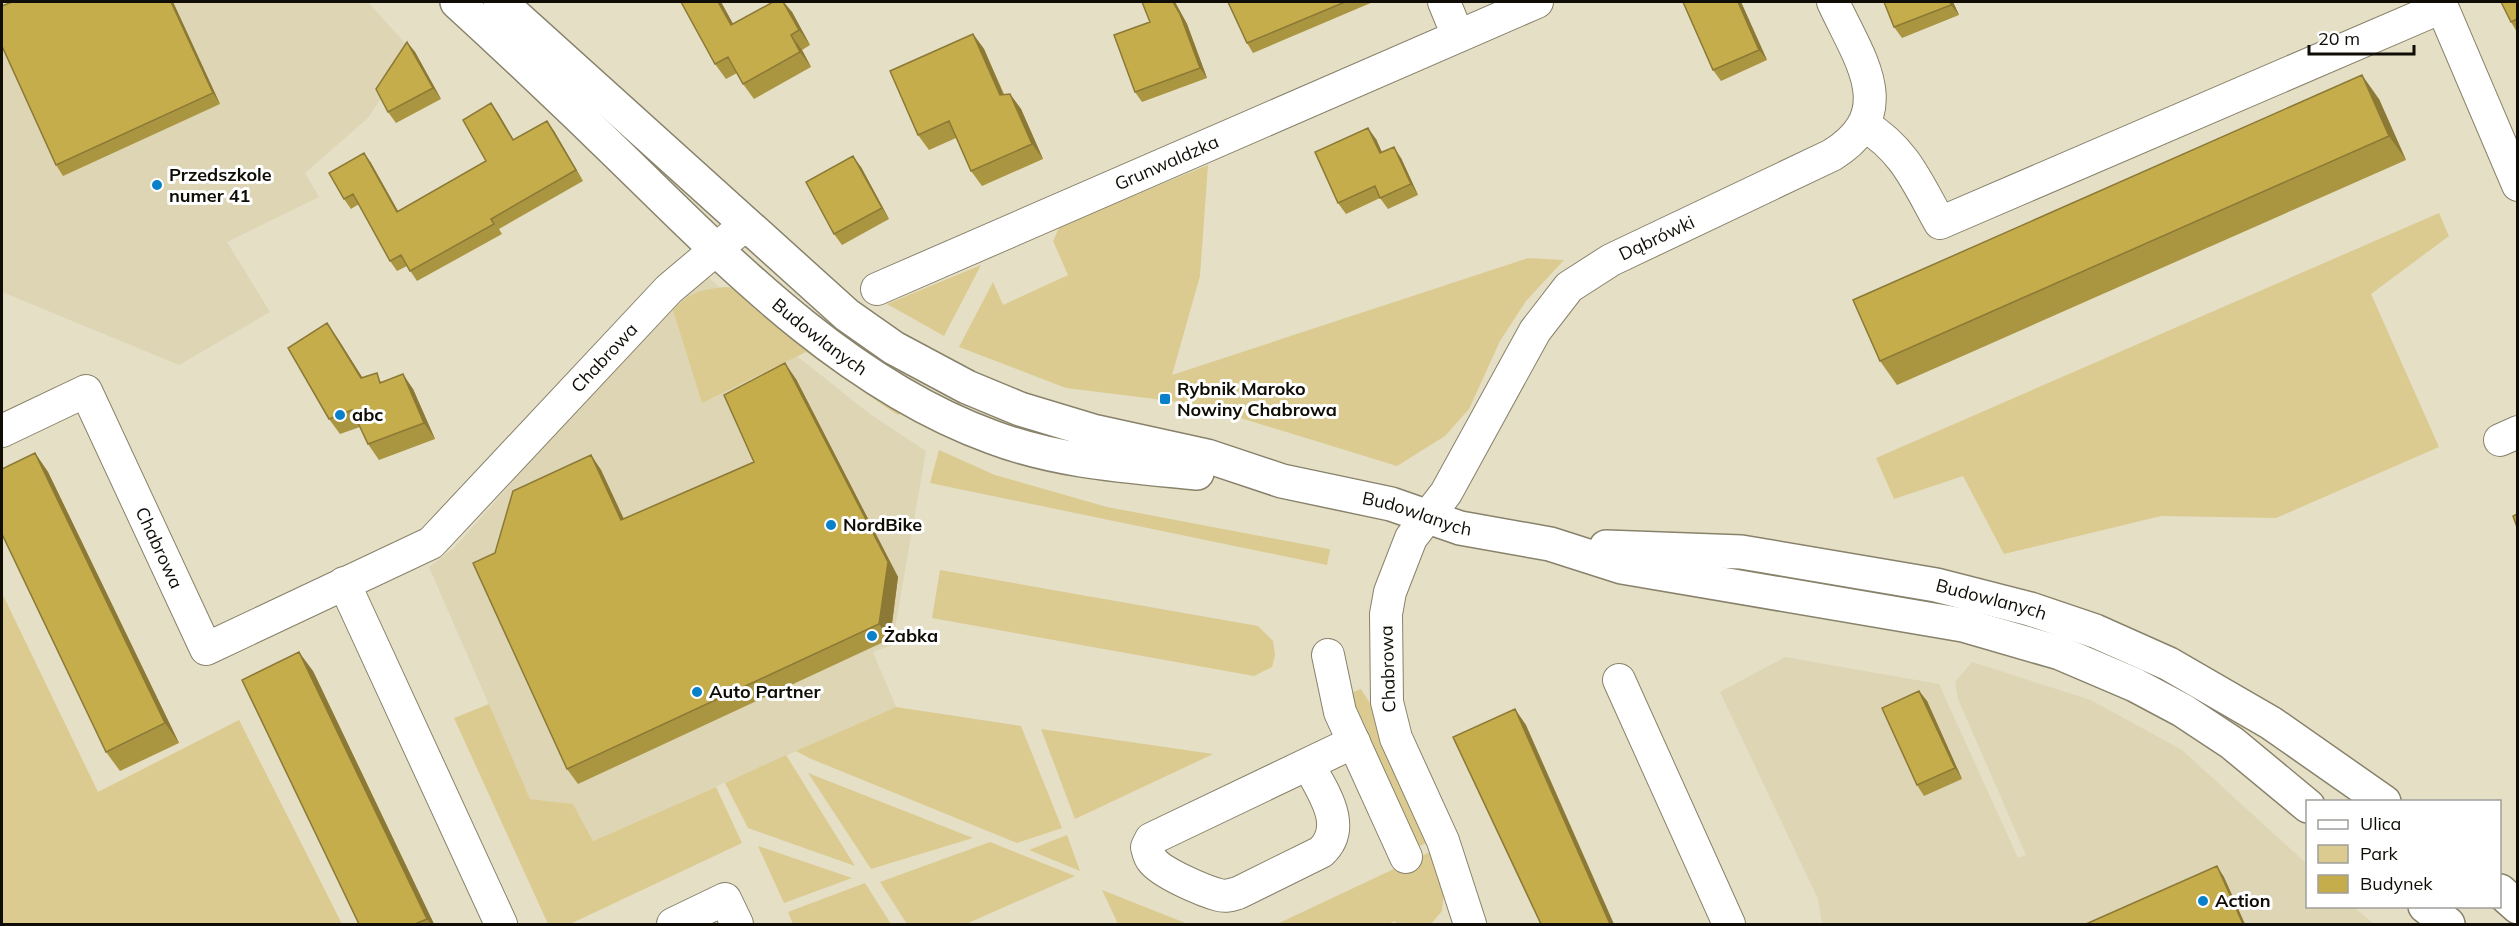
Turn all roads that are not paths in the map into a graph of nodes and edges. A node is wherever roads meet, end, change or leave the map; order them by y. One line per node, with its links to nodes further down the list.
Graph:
1 (457, 2): 11 (main road, Budowlanych)
2 (500, 2): 10 (main road, Budowlanych)
3 (1444, 2): 7 (street)
4 (1537, 2): 7 (street, Grunwaldzka)
5 (1833, 2): 8 (street, Dąbrówki)
6 (2441, 4): 8 (street); 9 (street)
7 (1458, 36): 12 (street, Grunwaldzka)
8 (1864, 125): 15 (street, Dąbrówki)
9 (2517, 185)
10 (745, 225): 11 (street, Chabrowa); 14 (main road, Budowlanych)
11 (716, 249): 14 (main road, Budowlanych); 17 (street, Chabrowa)
12 (876, 288)
13 (2, 431): 17 (street, Chabrowa)
14 (1282, 481): 15 (main road, Budowlanych)
15 (1428, 516): 16 (main road, Budowlanych); 31 (street, Chabrowa)
16 (1550, 544): 22 (main road, Budowlanych); 23 (main road, Budowlanych)
17 (344, 583): 28 (street)
18 (1328, 655): 20 (street)
19 (1619, 680): 32 (street)
20 (1354, 742): 21 (street); 24 (street)
21 (1308, 764): 21 (street)
22 (2383, 800)
23 (2306, 805)
24 (1406, 857)
25 (2501, 893): 26 (main road)
26 (2517, 907)
27 (2428, 908): 33 (main road)
28 (501, 924)
29 (673, 924): 30 (street)
30 (737, 924)
31 (1470, 924)
32 (1729, 924)
33 (2448, 924)

